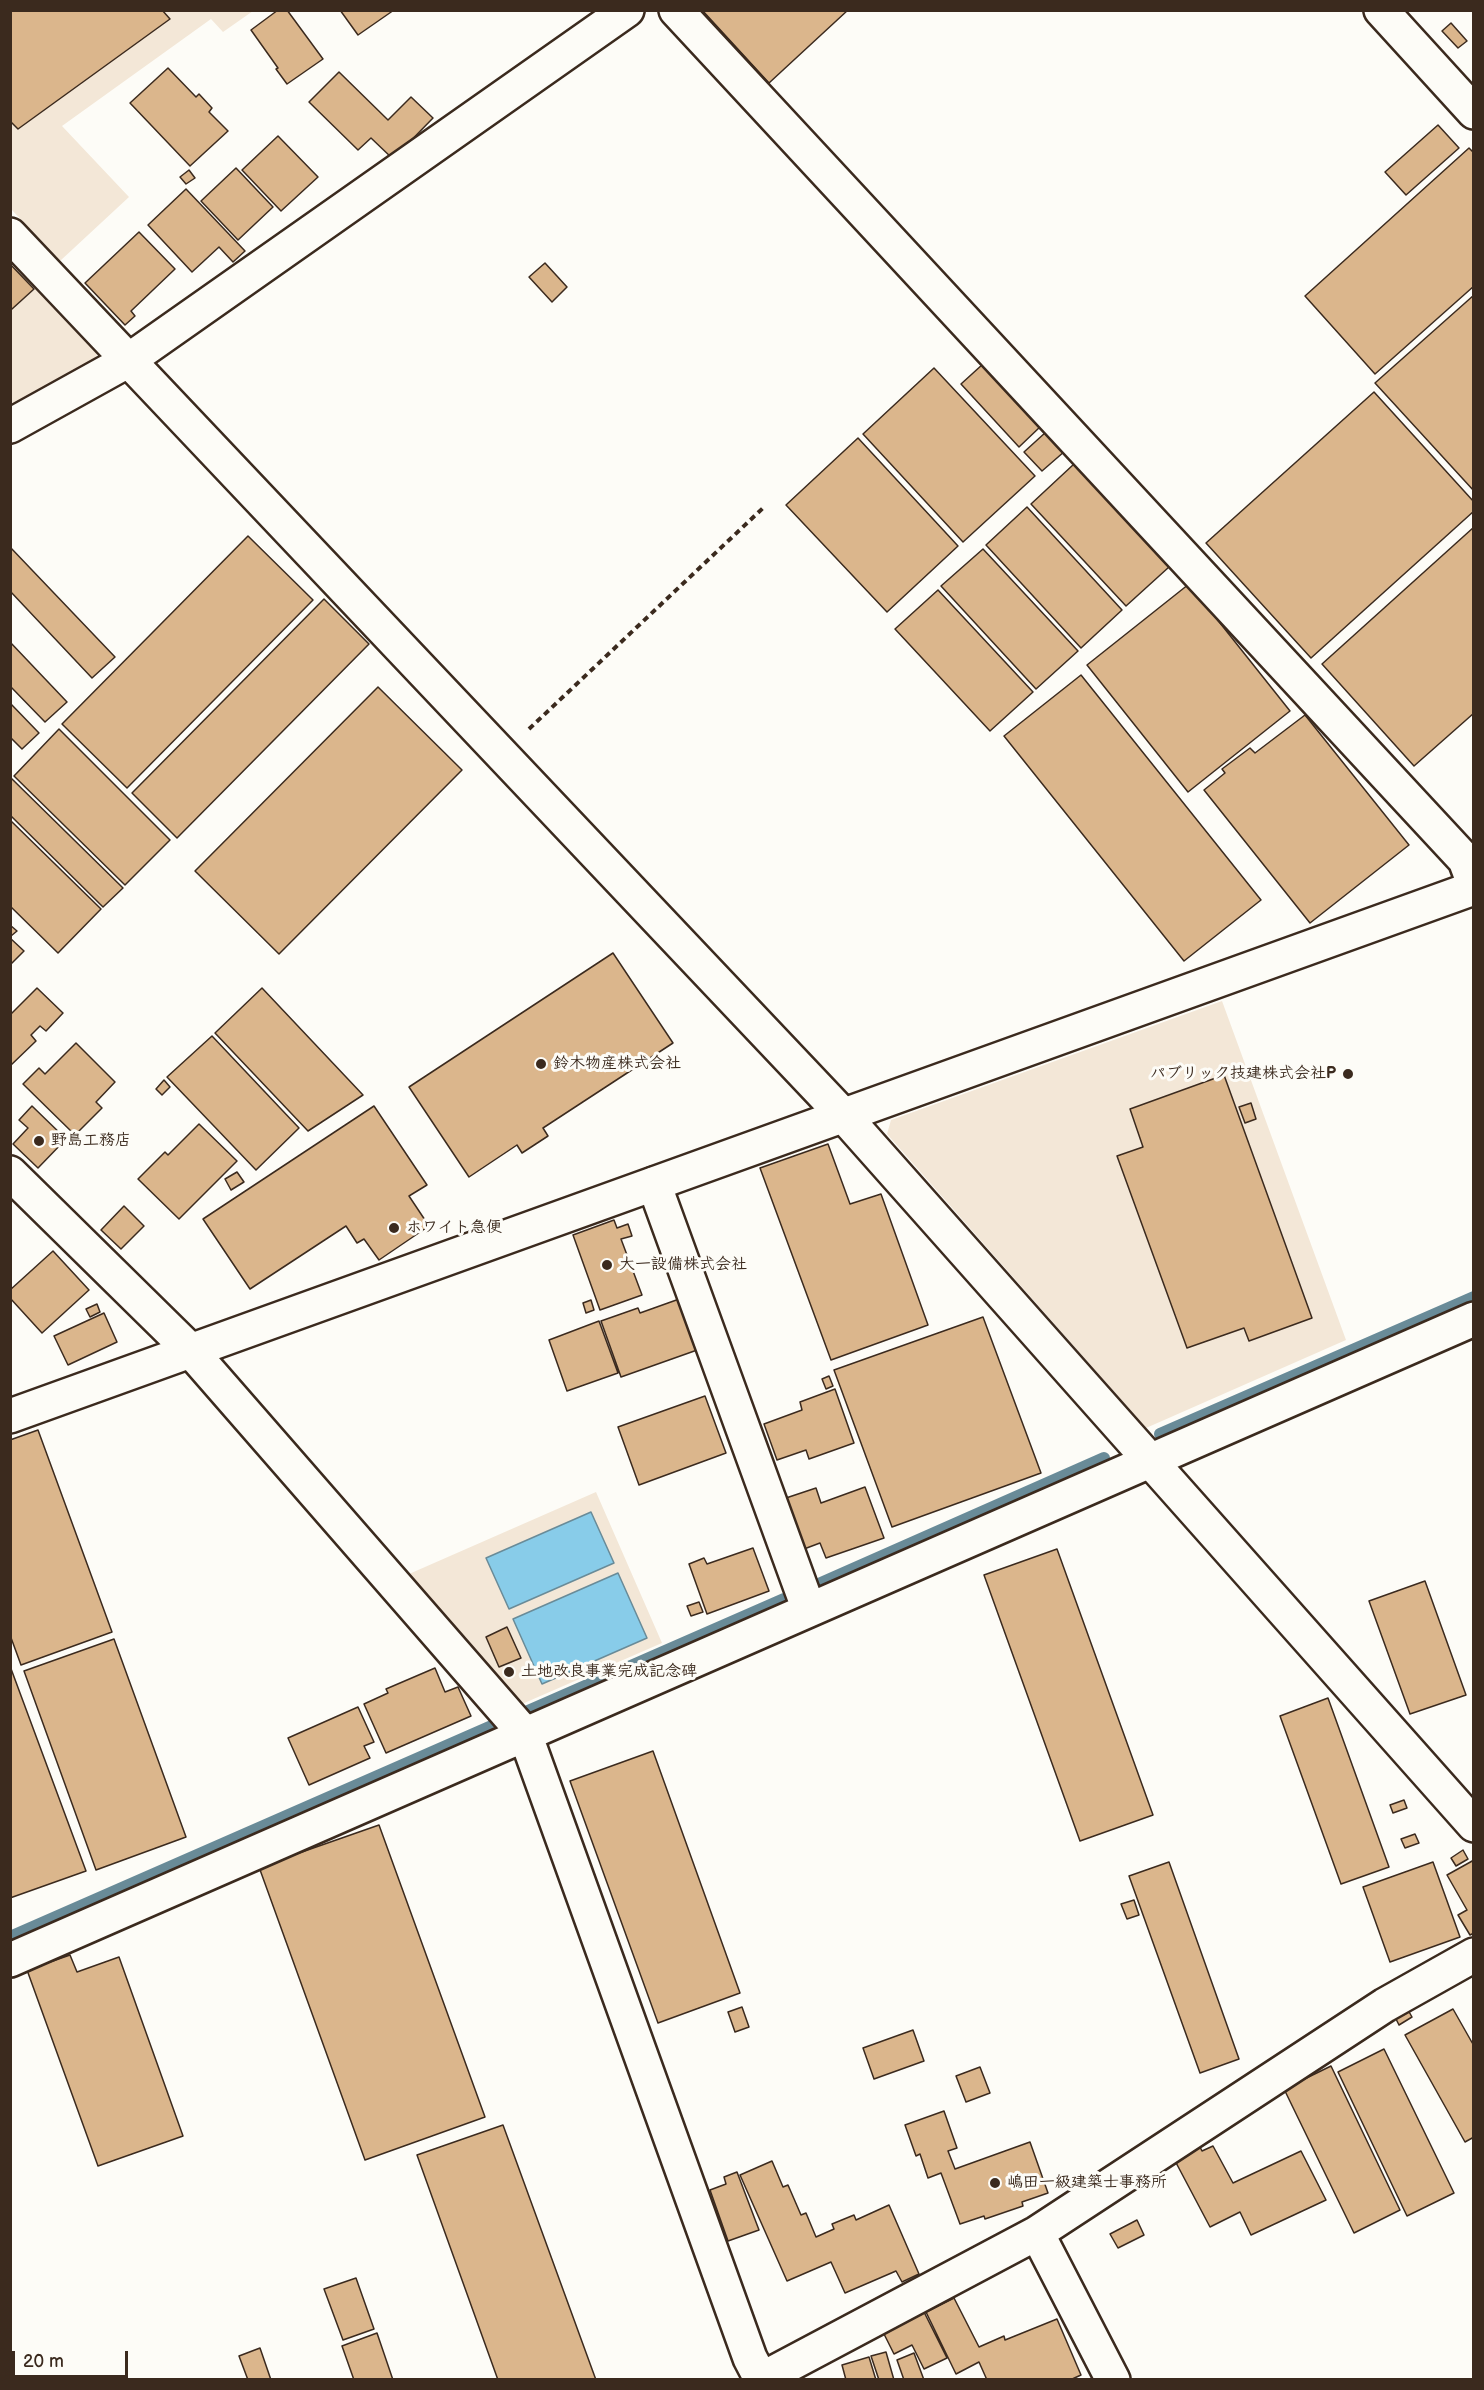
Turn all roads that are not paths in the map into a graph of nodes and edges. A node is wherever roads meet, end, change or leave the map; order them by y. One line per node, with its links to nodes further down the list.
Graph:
1 (627, 10): 6 (street)
2 (676, 10): 8 (street)
3 (1381, 10): 4 (street)
4 (1473, 112)
5 (10, 235): 6 (street)
6 (129, 360): 7 (street); 9 (street)
7 (10, 426)
8 (1473, 886): 9 (street)
9 (844, 1116): 11 (street); 15 (street)
10 (10, 1173): 13 (street)
11 (654, 1184): 13 (street); 16 (street)
12 (1473, 1319): 15 (street)
13 (191, 1351): 14 (street); 17 (street)
14 (10, 1416)
15 (1149, 1461): 16 (street); 18 (street)
16 (809, 1610): 17 (street)
17 (525, 1734): 20 (street); 22 (street)
18 (1473, 1825)
19 (1473, 1955): 21 (street)
20 (10, 1960)
21 (1037, 2233): 22 (street); 23 (street)
22 (760, 2379)
23 (1113, 2379)

